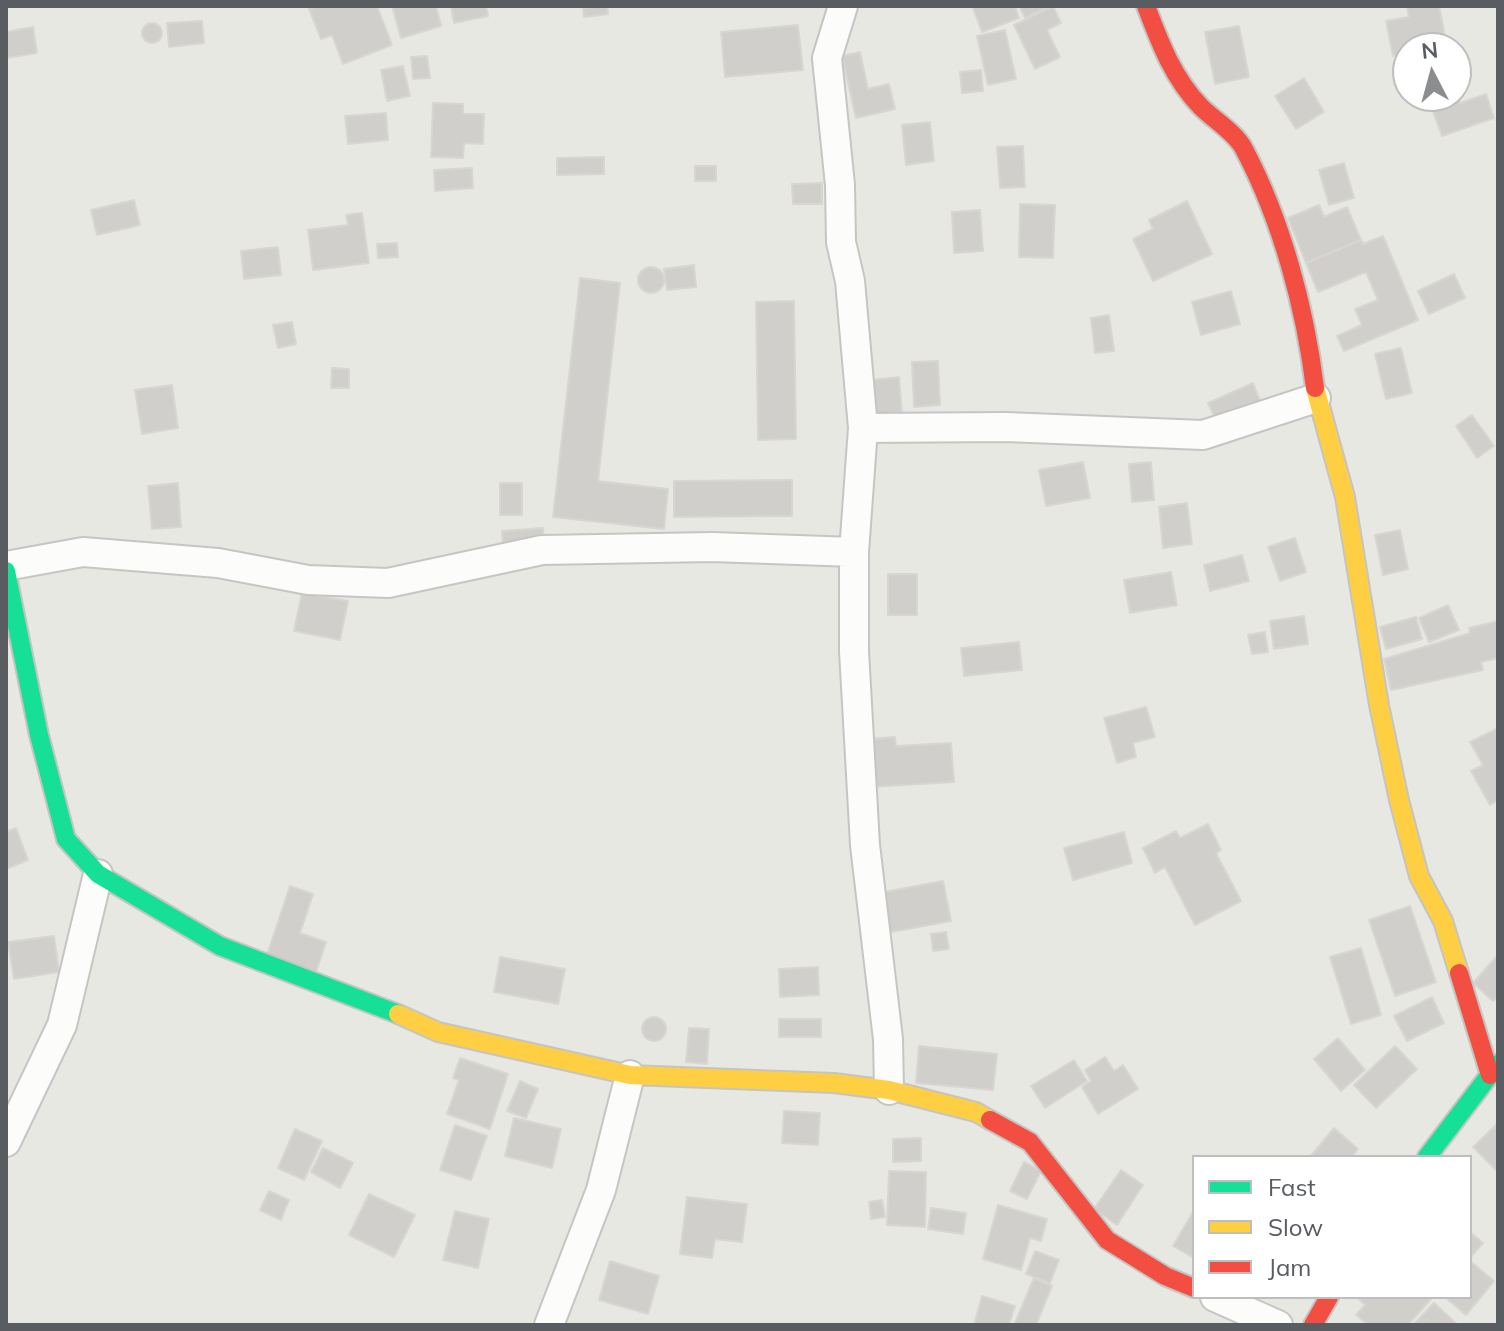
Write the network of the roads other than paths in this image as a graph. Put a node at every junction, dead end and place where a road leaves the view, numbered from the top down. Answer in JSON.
{"nodes":[{"id":1,"x":843,"y":6,"type":"edge"},
{"id":2,"x":1146,"y":6,"type":"edge"},
{"id":3,"x":1316,"y":398,"type":"junction"},
{"id":4,"x":863,"y":428,"type":"junction"},
{"id":5,"x":854,"y":552,"type":"junction"},
{"id":6,"x":6,"y":568,"type":"edge"},
{"id":7,"x":98,"y":874,"type":"junction"},
{"id":8,"x":1494,"y":1070,"type":"edge"},
{"id":9,"x":630,"y":1075,"type":"junction"},
{"id":10,"x":889,"y":1090,"type":"junction"},
{"id":11,"x":6,"y":1142,"type":"edge"},
{"id":12,"x":1429,"y":1155,"type":"edge"},
{"id":13,"x":1192,"y":1287,"type":"edge"},
{"id":14,"x":1220,"y":1299,"type":"edge"},
{"id":15,"x":1328,"y":1299,"type":"edge"},
{"id":16,"x":549,"y":1325,"type":"edge"},
{"id":17,"x":1278,"y":1325,"type":"edge"},
{"id":18,"x":1313,"y":1325,"type":"edge"}],
"edges":[{"from":1,"to":4,"type":"street"},
{"from":2,"to":3,"type":"street"},
{"from":3,"to":4,"type":"street"},
{"from":3,"to":8,"type":"street"},
{"from":4,"to":5,"type":"street"},
{"from":5,"to":6,"type":"street"},
{"from":5,"to":10,"type":"street"},
{"from":6,"to":7,"type":"street"},
{"from":7,"to":9,"type":"street"},
{"from":7,"to":11,"type":"street"},
{"from":8,"to":12,"type":"street"},
{"from":9,"to":10,"type":"street"},
{"from":9,"to":16,"type":"street"},
{"from":10,"to":13,"type":"street"},
{"from":14,"to":17,"type":"street"},
{"from":15,"to":18,"type":"street"}]}
